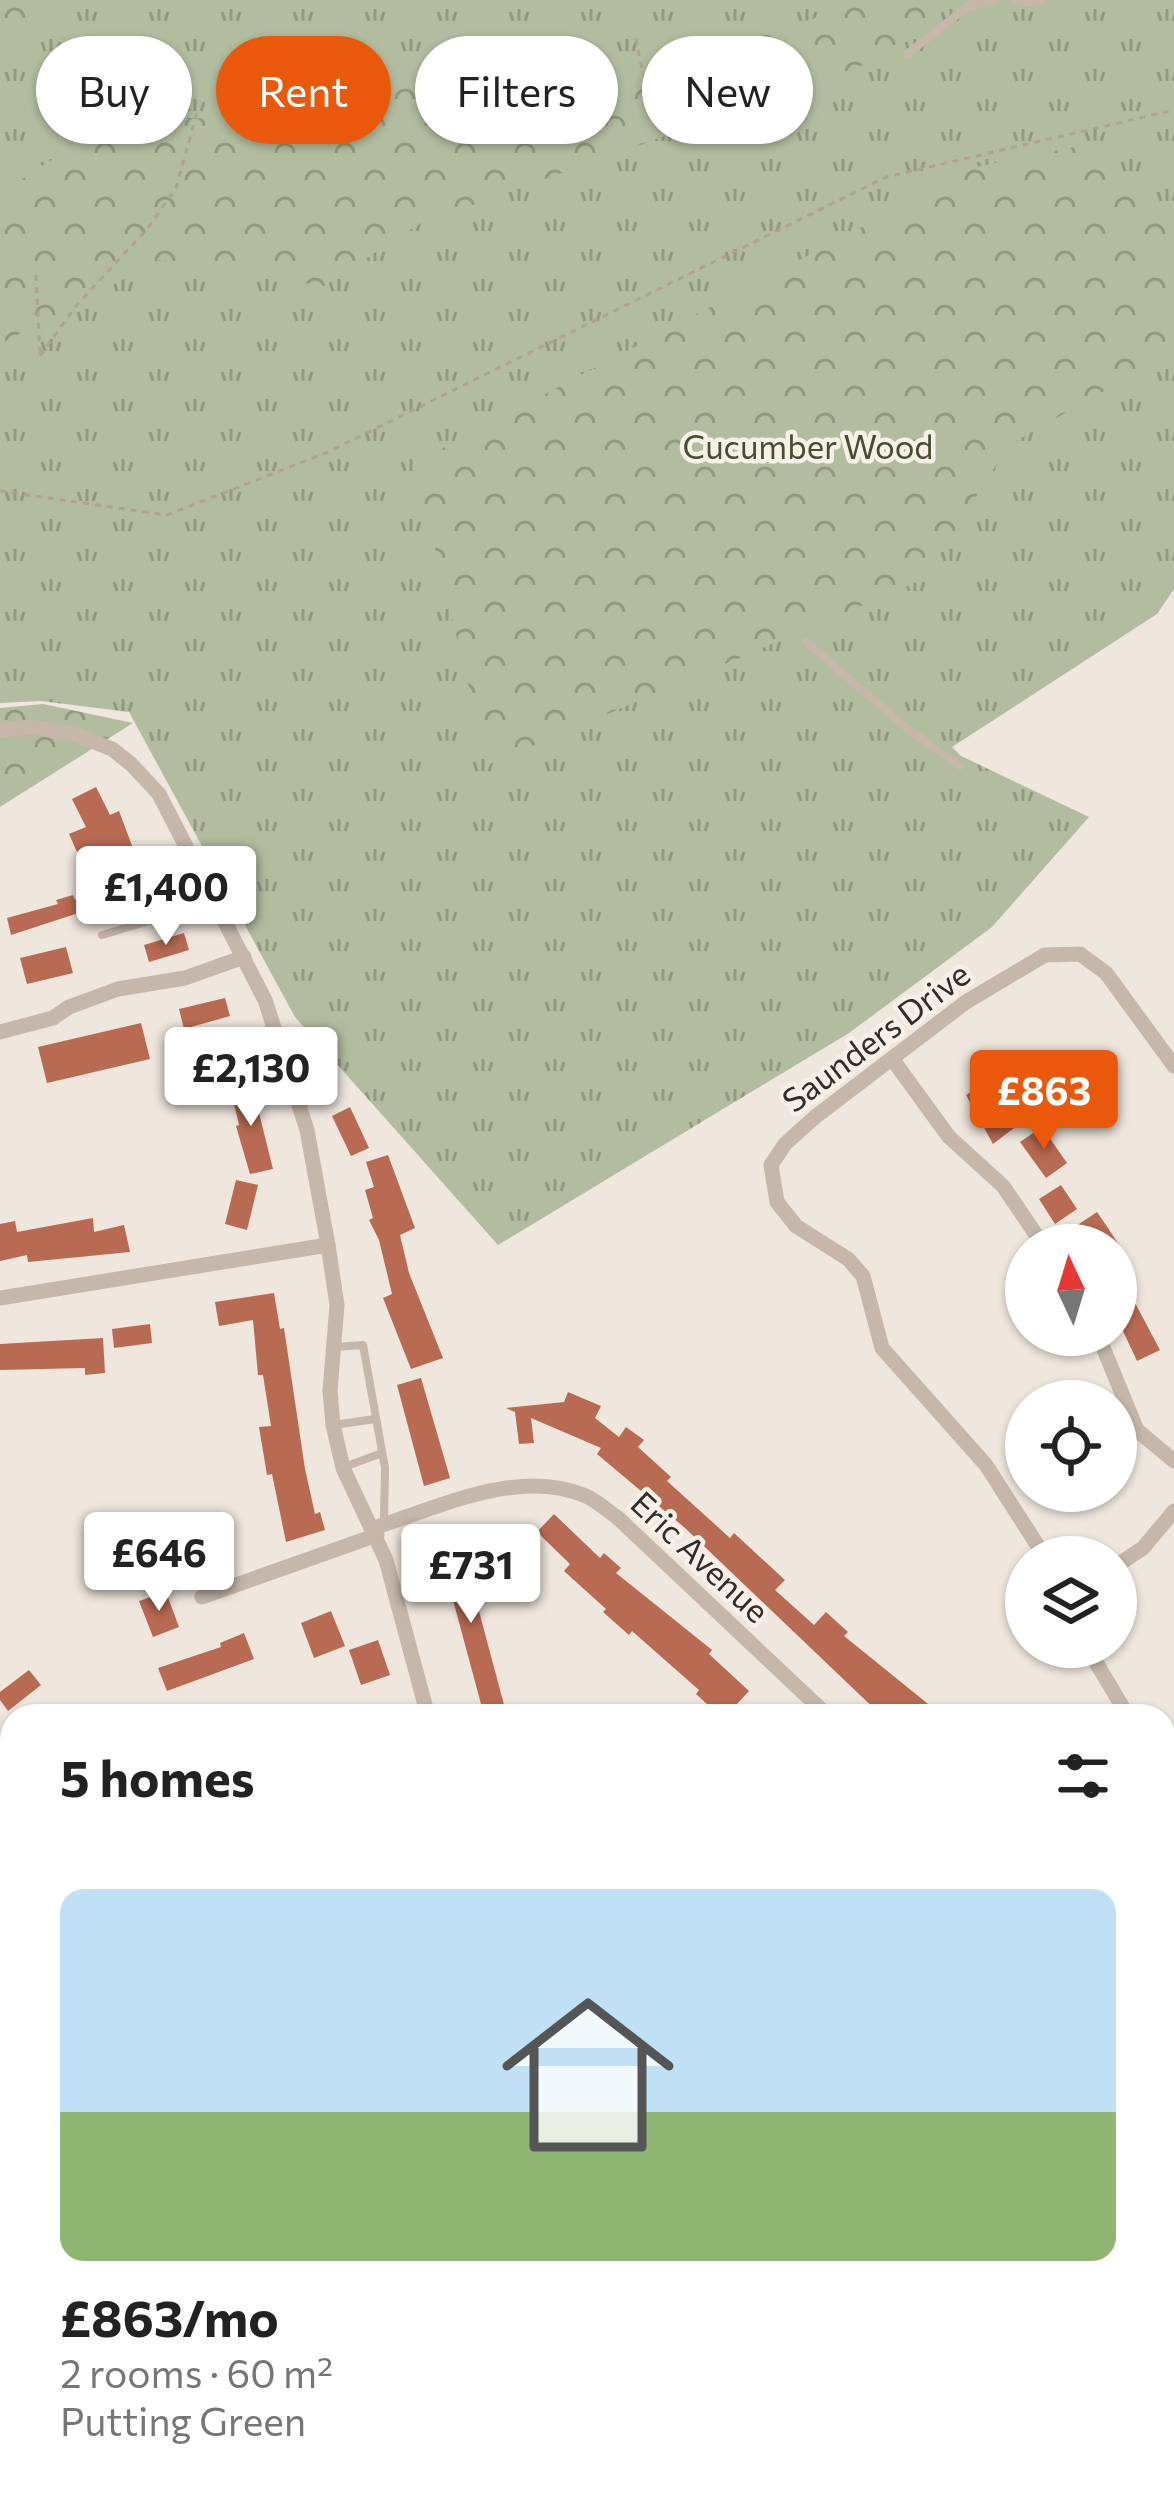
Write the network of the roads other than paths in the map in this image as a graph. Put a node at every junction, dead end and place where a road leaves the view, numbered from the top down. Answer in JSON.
{"nodes":[{"id":1,"x":995,"y":0,"type":"edge"},
{"id":2,"x":1014,"y":0,"type":"edge"},
{"id":3,"x":1042,"y":0,"type":"edge"},
{"id":4,"x":975,"y":2,"type":"edge"},
{"id":5,"x":907,"y":54,"type":"dead end"},
{"id":6,"x":806,"y":642,"type":"dead end"},
{"id":7,"x":0,"y":730,"type":"edge"},
{"id":8,"x":960,"y":766,"type":"dead end"},
{"id":9,"x":216,"y":908,"type":"junction"},
{"id":10,"x":102,"y":935,"type":"dead end"},
{"id":11,"x":244,"y":957,"type":"junction"},
{"id":12,"x":0,"y":1032,"type":"edge"},
{"id":13,"x":893,"y":1060,"type":"junction"},
{"id":14,"x":1174,"y":1066,"type":"edge"},
{"id":15,"x":1029,"y":1224,"type":"edge"},
{"id":16,"x":328,"y":1245,"type":"junction"},
{"id":17,"x":0,"y":1298,"type":"edge"},
{"id":18,"x":333,"y":1347,"type":"junction"},
{"id":19,"x":1107,"y":1356,"type":"edge"},
{"id":20,"x":375,"y":1419,"type":"junction"},
{"id":21,"x":333,"y":1425,"type":"junction"},
{"id":22,"x":382,"y":1453,"type":"junction"},
{"id":23,"x":1174,"y":1461,"type":"edge"},
{"id":24,"x":343,"y":1468,"type":"junction"},
{"id":25,"x":1174,"y":1511,"type":"edge"},
{"id":26,"x":378,"y":1529,"type":"junction"},
{"id":27,"x":1032,"y":1536,"type":"edge"},
{"id":28,"x":1137,"y":1552,"type":"edge"},
{"id":29,"x":202,"y":1597,"type":"dead end"},
{"id":30,"x":1099,"y":1668,"type":"edge"},
{"id":31,"x":425,"y":1704,"type":"edge"},
{"id":32,"x":815,"y":1704,"type":"edge"},
{"id":33,"x":1121,"y":1704,"type":"edge"}],
"edges":[{"from":1,"to":4,"type":"lane"},
{"from":2,"to":3,"type":"lane"},
{"from":4,"to":5,"type":"lane"},
{"from":6,"to":8,"type":"lane"},
{"from":7,"to":9,"type":"street"},
{"from":9,"to":10,"type":"lane"},
{"from":9,"to":11,"type":"street"},
{"from":11,"to":12,"type":"street"},
{"from":11,"to":16,"type":"street"},
{"from":13,"to":14,"type":"street","name":"Saunders Drive"},
{"from":13,"to":15,"type":"street"},
{"from":13,"to":27,"type":"street","name":"Saunders Drive"},
{"from":16,"to":17,"type":"street"},
{"from":16,"to":18,"type":"street"},
{"from":18,"to":20,"type":"lane"},
{"from":18,"to":21,"type":"street"},
{"from":19,"to":23,"type":"street"},
{"from":20,"to":21,"type":"lane"},
{"from":20,"to":22,"type":"lane"},
{"from":21,"to":24,"type":"street"},
{"from":22,"to":24,"type":"lane"},
{"from":22,"to":26,"type":"lane"},
{"from":24,"to":26,"type":"street"},
{"from":25,"to":28,"type":"street"},
{"from":26,"to":29,"type":"street","name":"Eric Avenue"},
{"from":26,"to":31,"type":"street"},
{"from":26,"to":32,"type":"street","name":"Eric Avenue"},
{"from":30,"to":33,"type":"street"}]}
